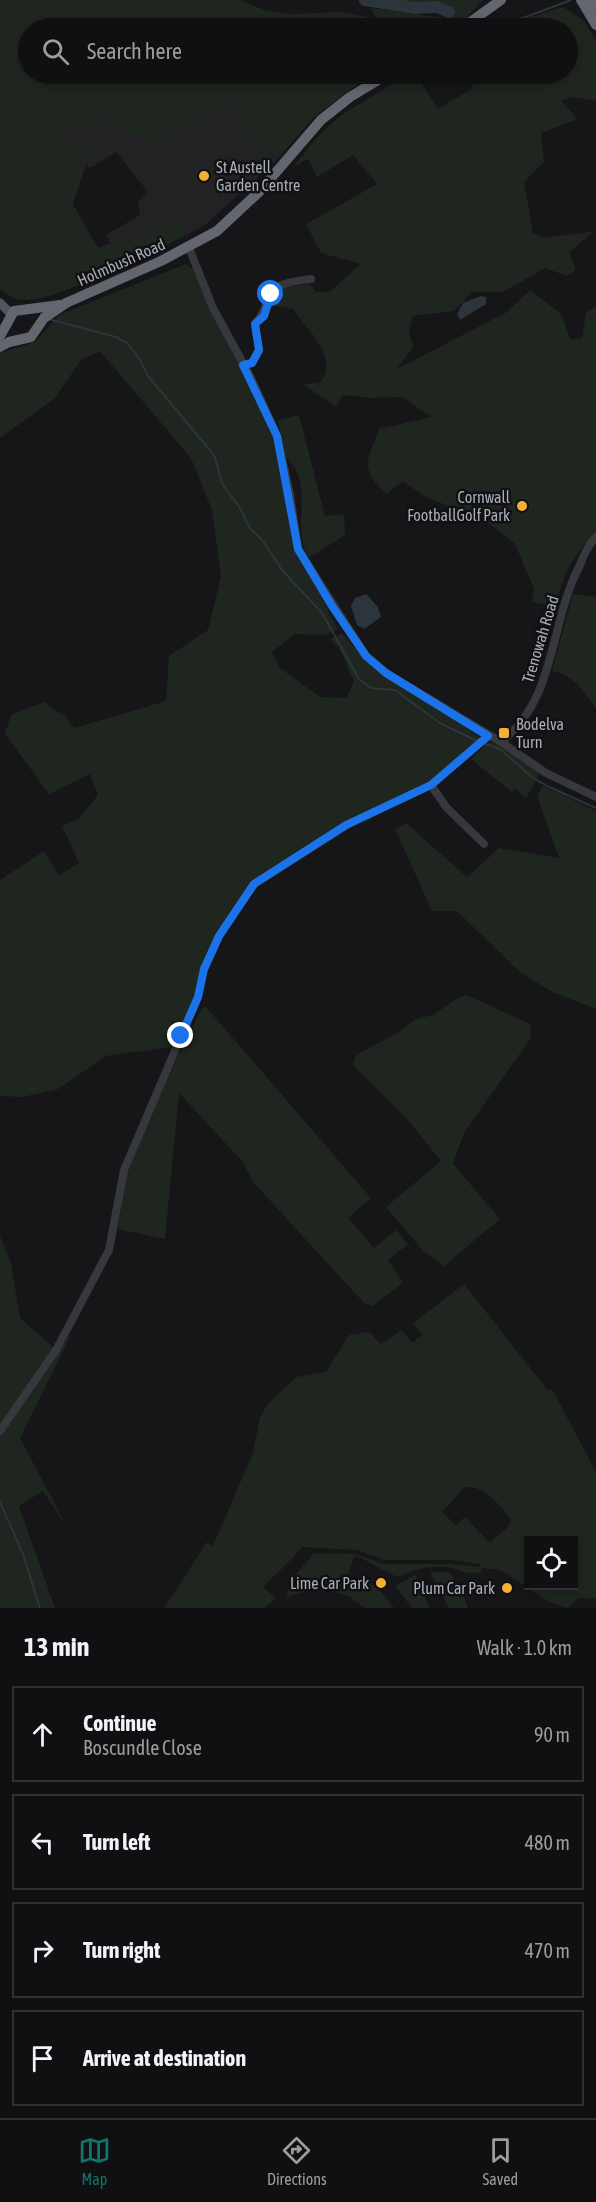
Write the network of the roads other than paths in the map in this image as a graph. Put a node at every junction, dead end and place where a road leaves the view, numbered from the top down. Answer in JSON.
{"nodes":[{"id":1,"x":494,"y":0,"type":"edge"},
{"id":2,"x":501,"y":0,"type":"edge"},
{"id":3,"x":581,"y":0,"type":"edge"},
{"id":4,"x":590,"y":0,"type":"edge"},
{"id":5,"x":596,"y":9,"type":"edge"},
{"id":6,"x":483,"y":14,"type":"junction"},
{"id":7,"x":477,"y":18,"type":"edge"},
{"id":8,"x":596,"y":25,"type":"edge"},
{"id":9,"x":373,"y":84,"type":"edge"},
{"id":10,"x":189,"y":248,"type":"junction"},
{"id":11,"x":311,"y":279,"type":"dead end"},
{"id":12,"x":0,"y":303,"type":"edge"},
{"id":13,"x":66,"y":303,"type":"junction"},
{"id":14,"x":28,"y":310,"type":"junction"},
{"id":15,"x":9,"y":318,"type":"junction"},
{"id":16,"x":37,"y":328,"type":"junction"},
{"id":17,"x":0,"y":336,"type":"edge"},
{"id":18,"x":21,"y":340,"type":"junction"},
{"id":19,"x":0,"y":348,"type":"edge"},
{"id":20,"x":243,"y":365,"type":"junction"},
{"id":21,"x":596,"y":537,"type":"edge"},
{"id":22,"x":484,"y":741,"type":"junction"},
{"id":23,"x":501,"y":742,"type":"junction"},
{"id":24,"x":431,"y":785,"type":"junction"},
{"id":25,"x":596,"y":796,"type":"edge"},
{"id":26,"x":484,"y":844,"type":"dead end"},
{"id":27,"x":0,"y":1431,"type":"edge"}],
"edges":[{"from":1,"to":6,"type":"highway"},
{"from":2,"to":6,"type":"highway"},
{"from":3,"to":8,"type":"highway"},
{"from":4,"to":5,"type":"highway"},
{"from":6,"to":7,"type":"highway"},
{"from":9,"to":10,"type":"highway","name":"Holmbush Road"},
{"from":10,"to":13,"type":"highway","name":"Holmbush Road"},
{"from":10,"to":20,"type":"street"},
{"from":11,"to":20,"type":"street"},
{"from":12,"to":15,"type":"main road"},
{"from":13,"to":14,"type":"highway"},
{"from":13,"to":16,"type":"highway"},
{"from":14,"to":15,"type":"highway"},
{"from":14,"to":16,"type":"highway"},
{"from":15,"to":17,"type":"highway"},
{"from":15,"to":18,"type":"highway"},
{"from":16,"to":18,"type":"highway"},
{"from":18,"to":19,"type":"highway"},
{"from":20,"to":22,"type":"street"},
{"from":21,"to":23,"type":"street","name":"Trenowah Road"},
{"from":22,"to":23,"type":"street"},
{"from":22,"to":24,"type":"street"},
{"from":23,"to":25,"type":"street"},
{"from":24,"to":26,"type":"street"},
{"from":24,"to":27,"type":"street"}]}
